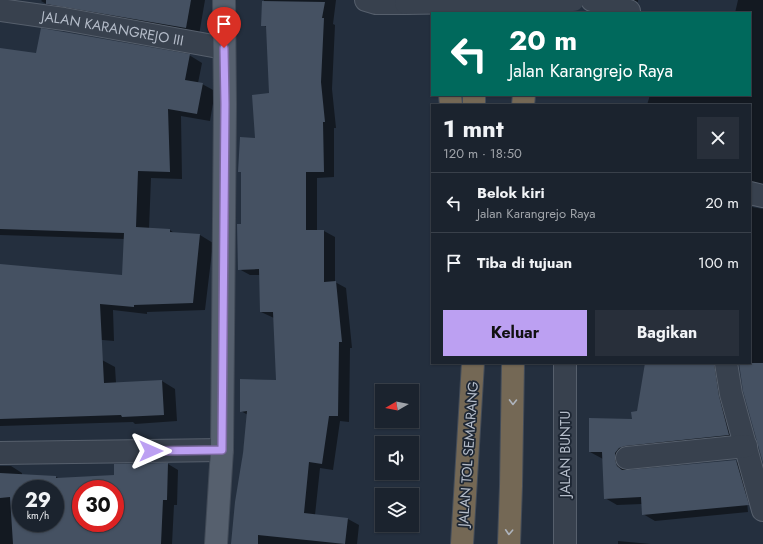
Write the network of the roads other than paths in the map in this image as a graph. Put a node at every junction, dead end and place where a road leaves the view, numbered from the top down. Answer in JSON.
{"nodes":[{"id":1,"x":224,"y":0,"type":"edge"},
{"id":2,"x":366,"y":0,"type":"edge"},
{"id":3,"x":437,"y":0,"type":"edge"},
{"id":4,"x":470,"y":0,"type":"edge"},
{"id":5,"x":504,"y":0,"type":"edge"},
{"id":6,"x":531,"y":0,"type":"edge"},
{"id":7,"x":573,"y":0,"type":"edge"},
{"id":8,"x":592,"y":0,"type":"edge"},
{"id":9,"x":632,"y":8,"type":"edge"},
{"id":10,"x":0,"y":10,"type":"edge"},
{"id":11,"x":439,"y":12,"type":"edge"},
{"id":12,"x":471,"y":12,"type":"edge"},
{"id":13,"x":505,"y":12,"type":"edge"},
{"id":14,"x":530,"y":12,"type":"edge"},
{"id":15,"x":224,"y":48,"type":"junction"},
{"id":16,"x":751,"y":193,"type":"edge"},
{"id":17,"x":763,"y":196,"type":"edge"},
{"id":18,"x":474,"y":364,"type":"edge"},
{"id":19,"x":513,"y":364,"type":"edge"},
{"id":20,"x":565,"y":364,"type":"edge"},
{"id":21,"x":726,"y":364,"type":"edge"},
{"id":22,"x":746,"y":446,"type":"junction"},
{"id":23,"x":222,"y":450,"type":"junction"},
{"id":24,"x":0,"y":453,"type":"edge"},
{"id":25,"x":627,"y":458,"type":"dead end"},
{"id":26,"x":762,"y":503,"type":"edge"},
{"id":27,"x":216,"y":544,"type":"edge"},
{"id":28,"x":462,"y":544,"type":"edge"},
{"id":29,"x":509,"y":544,"type":"edge"},
{"id":30,"x":565,"y":544,"type":"edge"}],
"edges":[{"from":1,"to":15,"type":"main road"},
{"from":2,"to":7,"type":"street","bridge":true},
{"from":3,"to":11,"type":"highway"},
{"from":4,"to":12,"type":"highway"},
{"from":5,"to":13,"type":"highway"},
{"from":6,"to":14,"type":"highway"},
{"from":8,"to":9,"type":"street"},
{"from":10,"to":15,"type":"street","name":"JALAN KARANGREJO III"},
{"from":15,"to":23,"type":"main road"},
{"from":16,"to":17,"type":"street"},
{"from":18,"to":28,"type":"highway","name":"JALAN TOL SEMARANG"},
{"from":19,"to":29,"type":"highway","one_way":true},
{"from":20,"to":30,"type":"street","name":"JALAN BUNTU"},
{"from":21,"to":22,"type":"street"},
{"from":22,"to":25,"type":"street"},
{"from":22,"to":26,"type":"street"},
{"from":23,"to":24,"type":"street"},
{"from":23,"to":27,"type":"main road"}]}
